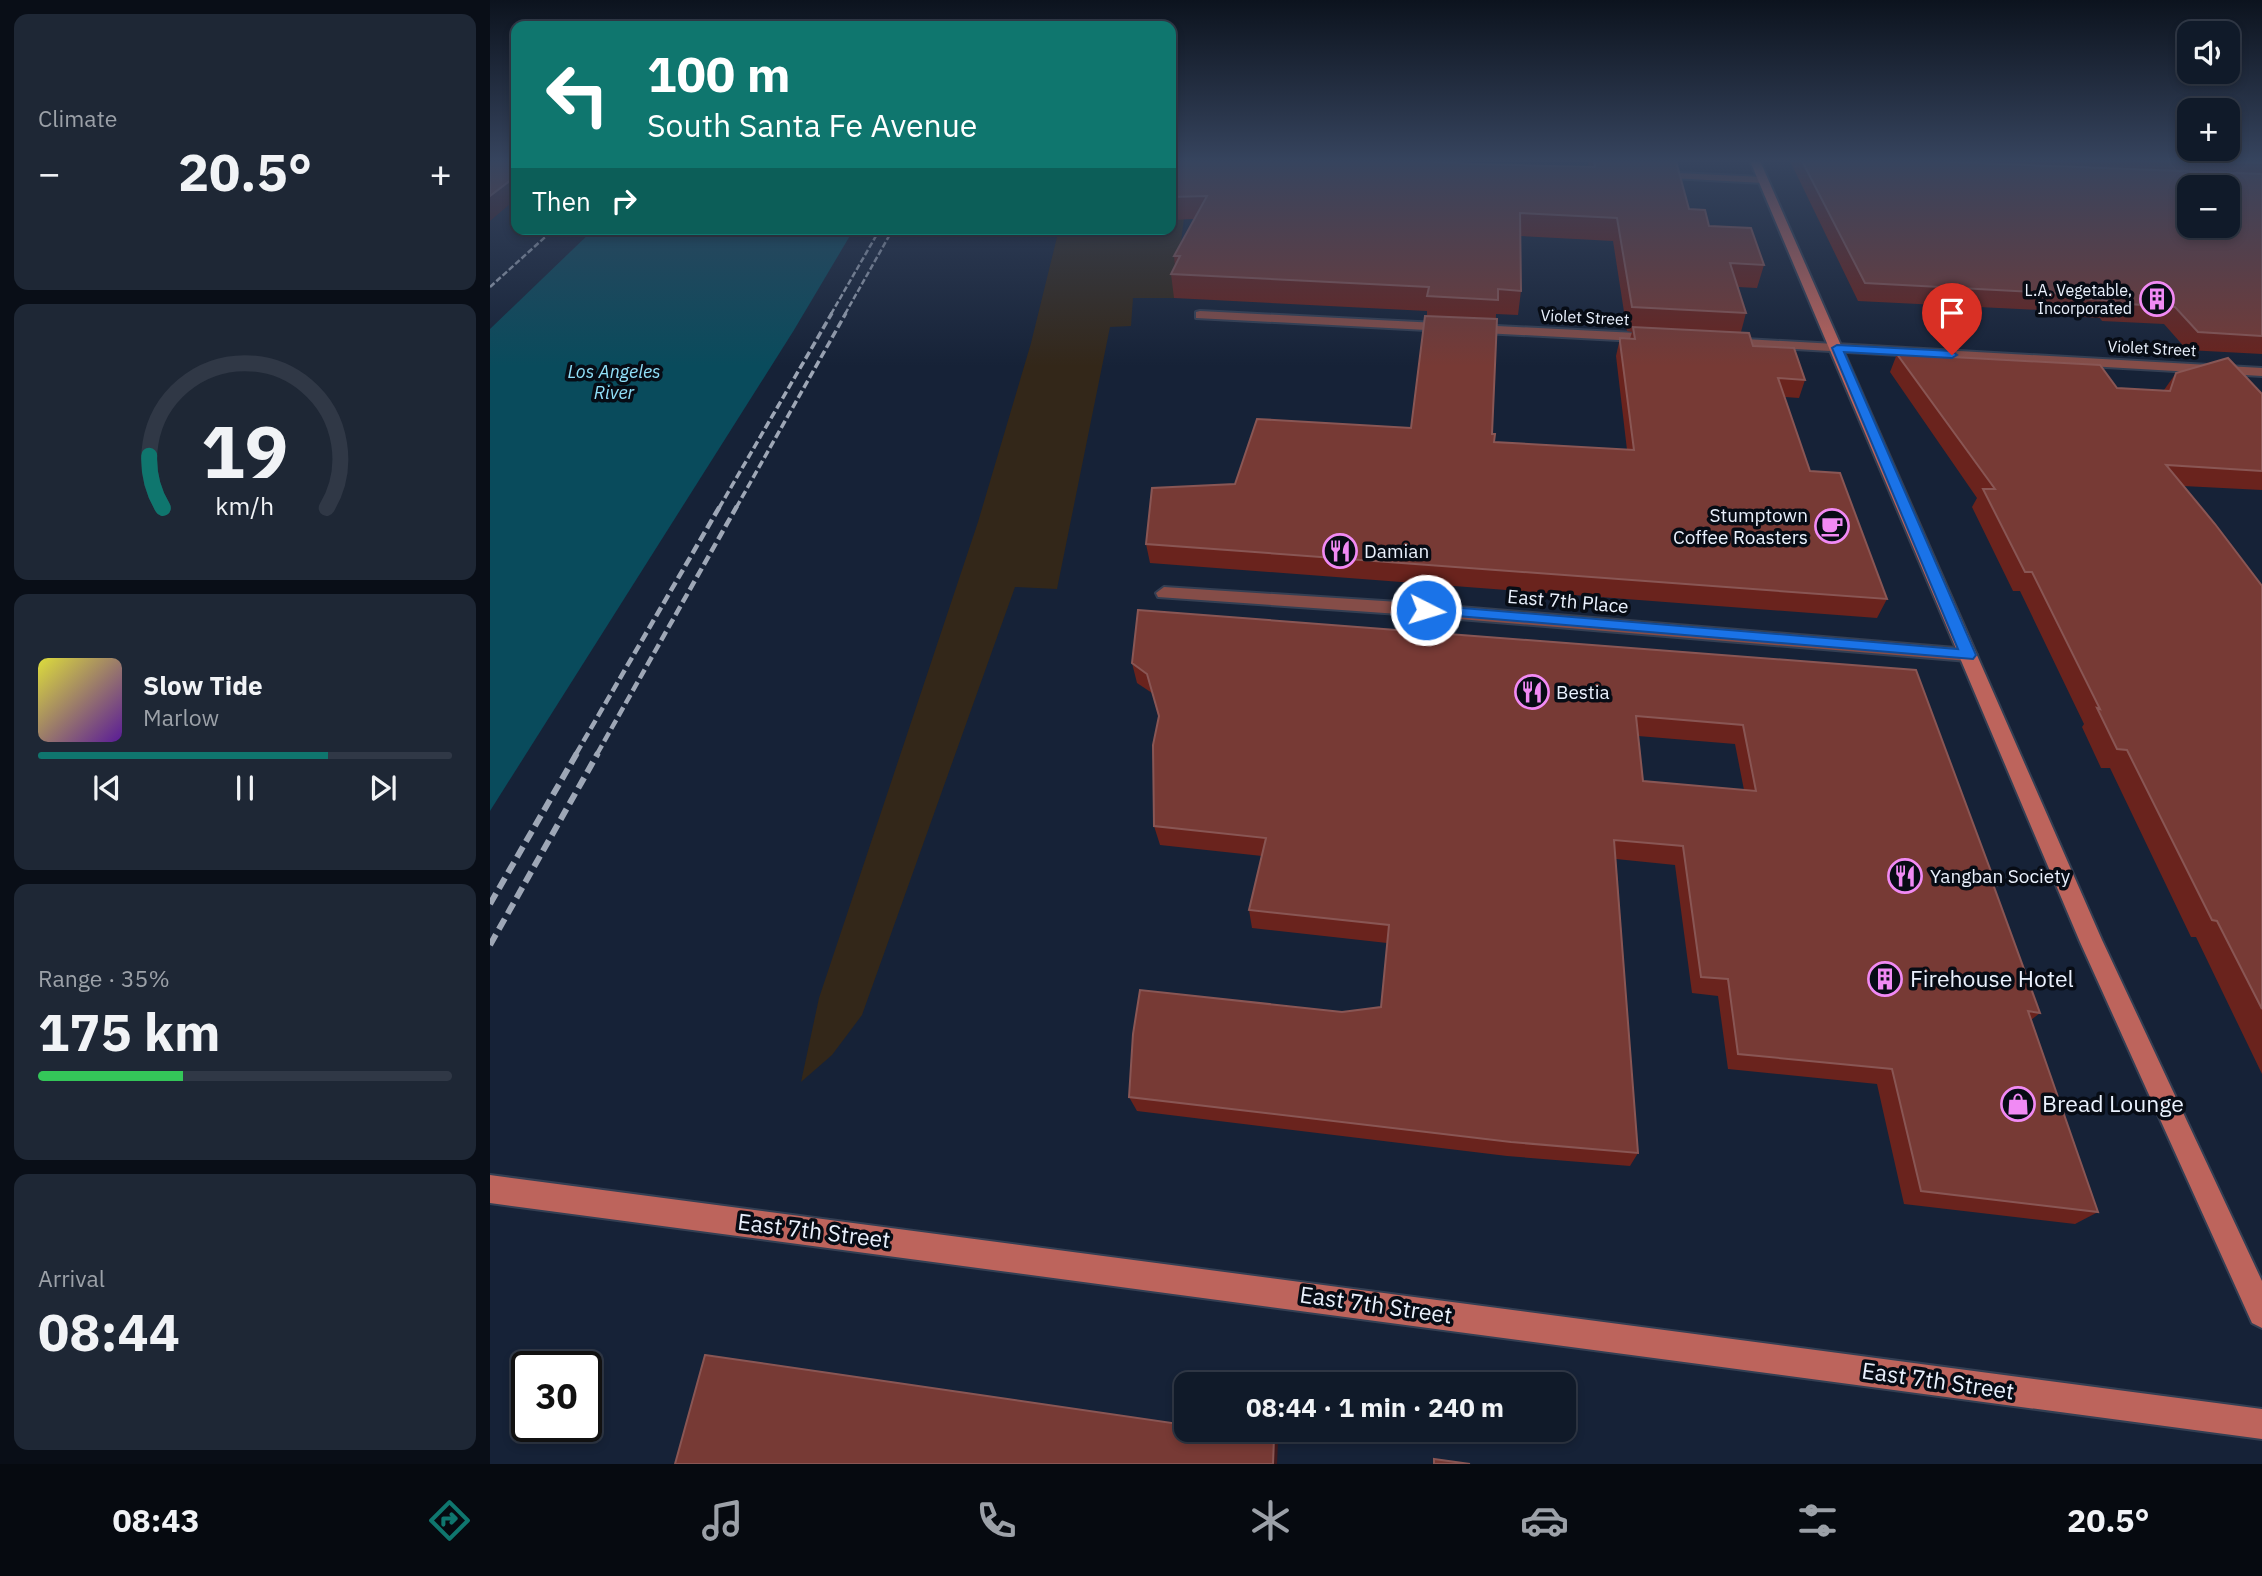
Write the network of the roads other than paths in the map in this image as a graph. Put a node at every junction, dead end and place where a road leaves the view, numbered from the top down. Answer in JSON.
{"nodes":[{"id":1,"x":1785,"y":229,"type":"edge"},
{"id":2,"x":1200,"y":315,"type":"edge"},
{"id":3,"x":1670,"y":339,"type":"edge"},
{"id":4,"x":1710,"y":341,"type":"edge"},
{"id":5,"x":1837,"y":348,"type":"junction"},
{"id":6,"x":2262,"y":372,"type":"edge"},
{"id":7,"x":1164,"y":593,"type":"dead end"},
{"id":8,"x":1968,"y":655,"type":"junction"},
{"id":9,"x":490,"y":1189,"type":"edge"},
{"id":10,"x":2262,"y":1313,"type":"edge"},
{"id":11,"x":2262,"y":1424,"type":"edge"}],
"edges":[{"from":1,"to":5,"type":"main road"},
{"from":2,"to":3,"type":"street","name":"Violet Street"},
{"from":4,"to":5,"type":"street","name":"Violet Street"},
{"from":5,"to":6,"type":"street","name":"Violet Street"},
{"from":5,"to":8,"type":"main road"},
{"from":7,"to":8,"type":"street","name":"East 7th Place"},
{"from":8,"to":10,"type":"main road"},
{"from":9,"to":11,"type":"main road","name":"East 7th Street"}]}
